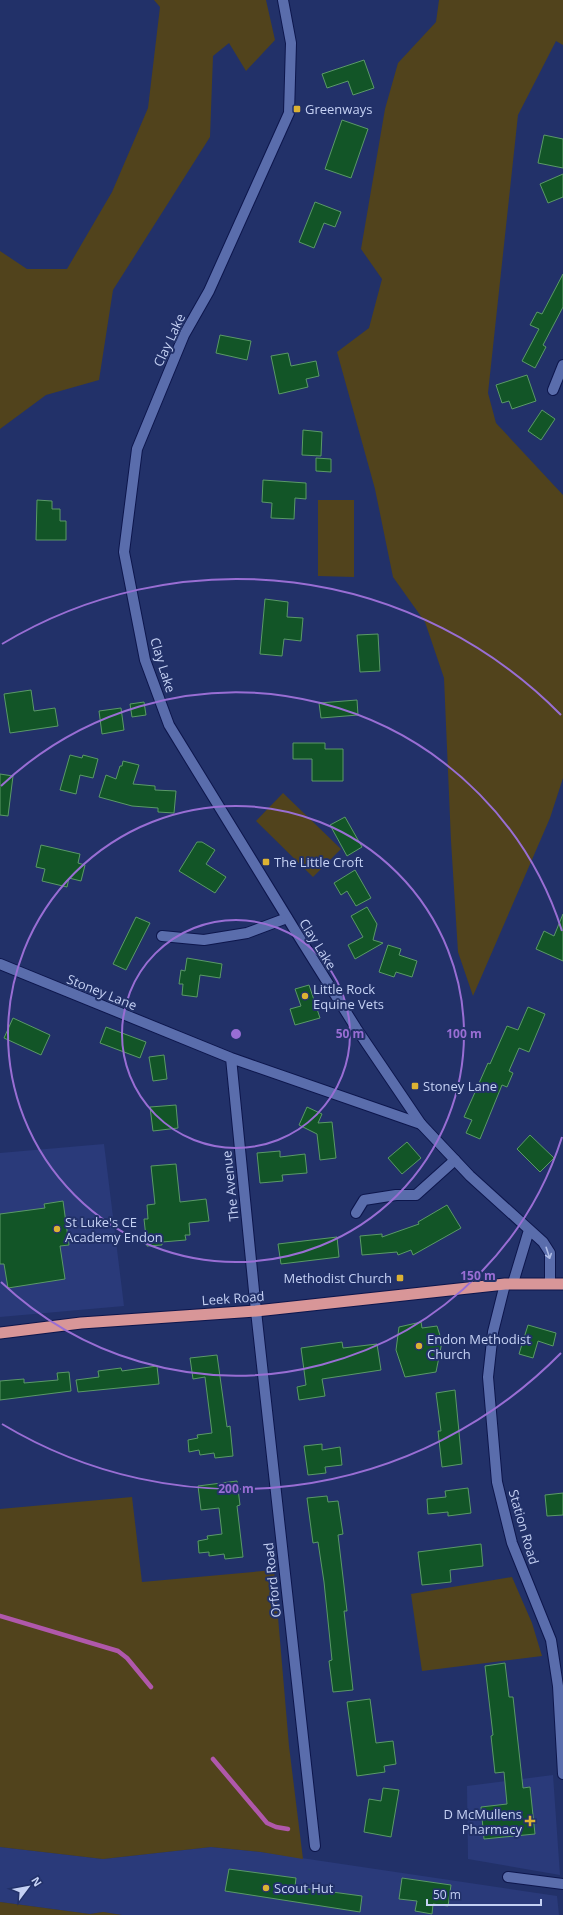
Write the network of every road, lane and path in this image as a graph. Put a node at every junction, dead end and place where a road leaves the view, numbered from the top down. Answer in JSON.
{"nodes":[{"id":1,"x":283,"y":0,"type":"edge"},
{"id":2,"x":563,"y":365,"type":"edge"},
{"id":3,"x":553,"y":390,"type":"dead end"},
{"id":4,"x":287,"y":918,"type":"junction"},
{"id":5,"x":162,"y":936,"type":"dead end"},
{"id":6,"x":0,"y":964,"type":"edge"},
{"id":7,"x":231,"y":1058,"type":"junction"},
{"id":8,"x":421,"y":1124,"type":"junction"},
{"id":9,"x":455,"y":1160,"type":"junction"},
{"id":10,"x":356,"y":1213,"type":"dead end"},
{"id":11,"x":529,"y":1230,"type":"junction"},
{"id":12,"x":550,"y":1283,"type":"junction"},
{"id":13,"x":509,"y":1284,"type":"junction"},
{"id":14,"x":563,"y":1284,"type":"edge"},
{"id":15,"x":256,"y":1311,"type":"junction"},
{"id":16,"x":0,"y":1334,"type":"edge"},
{"id":17,"x":561,"y":1685,"type":"edge"},
{"id":18,"x":563,"y":1774,"type":"edge"},
{"id":19,"x":315,"y":1846,"type":"dead end"},
{"id":20,"x":508,"y":1877,"type":"dead end"},
{"id":21,"x":563,"y":1884,"type":"edge"}],
"edges":[{"from":1,"to":4,"type":"street","name":"Clay Lake"},
{"from":2,"to":3,"type":"street"},
{"from":4,"to":5,"type":"street"},
{"from":4,"to":8,"type":"street","name":"Clay Lake"},
{"from":6,"to":7,"type":"street","name":"Stoney Lane"},
{"from":7,"to":8,"type":"street","name":"Stoney Lane"},
{"from":7,"to":15,"type":"street","name":"The Avenue"},
{"from":8,"to":9,"type":"street","name":"Clay Lake"},
{"from":9,"to":10,"type":"street"},
{"from":9,"to":11,"type":"street","name":"Clay Lake"},
{"from":11,"to":12,"type":"street","name":"Clay Lake","one_way":true},
{"from":11,"to":13,"type":"street"},
{"from":12,"to":13,"type":"highway","name":"Leek Road"},
{"from":12,"to":14,"type":"highway","name":"Leek Road"},
{"from":13,"to":15,"type":"highway","name":"Leek Road"},
{"from":13,"to":17,"type":"street","name":"Station Road"},
{"from":15,"to":16,"type":"highway","name":"Leek Road"},
{"from":15,"to":19,"type":"street","name":"Orford Road"},
{"from":17,"to":18,"type":"street","name":"Station Road"},
{"from":20,"to":21,"type":"street"}]}
